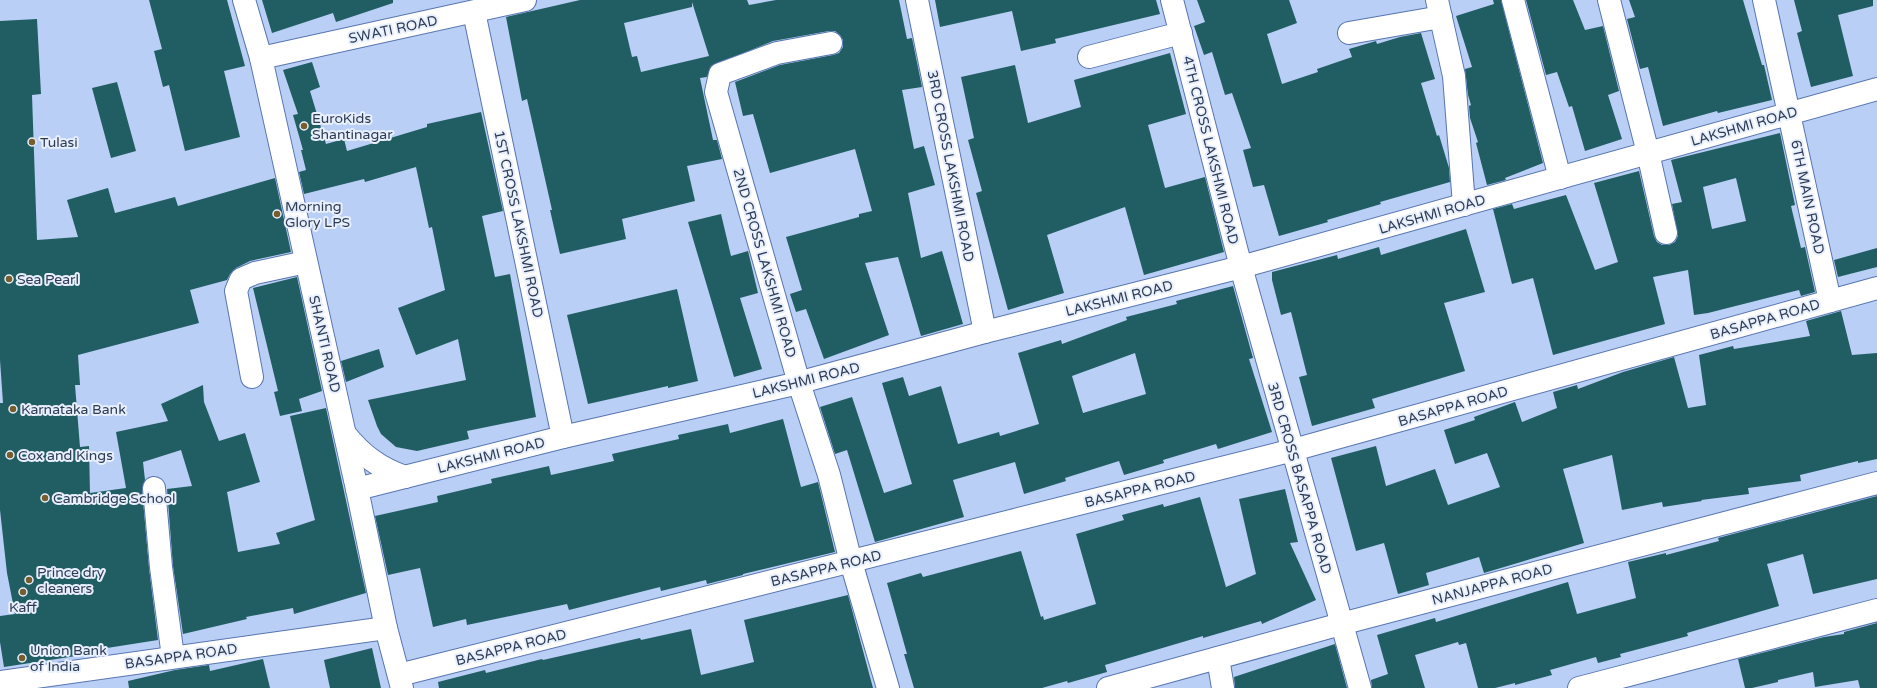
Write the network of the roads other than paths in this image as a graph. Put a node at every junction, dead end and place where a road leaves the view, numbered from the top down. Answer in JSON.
{"nodes":[{"id":1,"x":244,"y":0,"type":"edge"},
{"id":2,"x":525,"y":0,"type":"edge"},
{"id":3,"x":917,"y":0,"type":"edge"},
{"id":4,"x":1172,"y":0,"type":"edge"},
{"id":5,"x":1513,"y":0,"type":"edge"},
{"id":6,"x":1609,"y":0,"type":"edge"},
{"id":7,"x":1764,"y":0,"type":"edge"},
{"id":8,"x":485,"y":6,"type":"edge"},
{"id":9,"x":1439,"y":9,"type":"edge"},
{"id":10,"x":1181,"y":33,"type":"junction"},
{"id":11,"x":1349,"y":33,"type":"dead end"},
{"id":12,"x":831,"y":43,"type":"dead end"},
{"id":13,"x":1089,"y":57,"type":"dead end"},
{"id":14,"x":261,"y":58,"type":"junction"},
{"id":15,"x":1877,"y":89,"type":"edge"},
{"id":16,"x":1790,"y":113,"type":"junction"},
{"id":17,"x":1648,"y":153,"type":"junction"},
{"id":18,"x":1560,"y":178,"type":"junction"},
{"id":19,"x":1464,"y":205,"type":"junction"},
{"id":20,"x":1666,"y":233,"type":"dead end"},
{"id":21,"x":306,"y":262,"type":"junction"},
{"id":22,"x":1241,"y":268,"type":"junction"},
{"id":23,"x":1877,"y":288,"type":"edge"},
{"id":24,"x":1830,"y":301,"type":"junction"},
{"id":25,"x":984,"y":332,"type":"junction"},
{"id":26,"x":252,"y":377,"type":"dead end"},
{"id":27,"x":799,"y":382,"type":"junction"},
{"id":28,"x":344,"y":433,"type":"junction"},
{"id":29,"x":563,"y":437,"type":"junction"},
{"id":30,"x":1292,"y":450,"type":"junction"},
{"id":31,"x":405,"y":477,"type":"junction"},
{"id":32,"x":1877,"y":483,"type":"edge"},
{"id":33,"x":154,"y":488,"type":"dead end"},
{"id":34,"x":357,"y":489,"type":"junction"},
{"id":35,"x":851,"y":562,"type":"junction"},
{"id":36,"x":1877,"y":610,"type":"edge"},
{"id":37,"x":1341,"y":624,"type":"junction"},
{"id":38,"x":386,"y":628,"type":"junction"},
{"id":39,"x":173,"y":657,"type":"junction"},
{"id":40,"x":1218,"y":658,"type":"junction"},
{"id":41,"x":0,"y":682,"type":"edge"},
{"id":42,"x":400,"y":682,"type":"edge"},
{"id":43,"x":888,"y":688,"type":"edge"},
{"id":44,"x":1108,"y":688,"type":"edge"},
{"id":45,"x":1223,"y":688,"type":"edge"},
{"id":46,"x":1360,"y":688,"type":"edge"},
{"id":47,"x":1579,"y":688,"type":"edge"}],
"edges":[{"from":1,"to":14,"type":"street","name":"SHANTI ROAD"},
{"from":2,"to":8,"type":"street","name":"SWATI ROAD"},
{"from":3,"to":25,"type":"street","name":"3RD CROSS LAKSHMI ROAD"},
{"from":4,"to":10,"type":"street","name":"4TH CROSS LAKSHMI ROAD"},
{"from":5,"to":18,"type":"street"},
{"from":6,"to":17,"type":"street"},
{"from":7,"to":16,"type":"street","name":"6TH MAIN ROAD"},
{"from":8,"to":14,"type":"street","name":"SWATI ROAD"},
{"from":8,"to":29,"type":"street","name":"1ST CROSS LAKSHMI ROAD"},
{"from":9,"to":11,"type":"street"},
{"from":9,"to":19,"type":"street"},
{"from":10,"to":13,"type":"street"},
{"from":10,"to":22,"type":"street","name":"4TH CROSS LAKSHMI ROAD"},
{"from":12,"to":27,"type":"street","name":"2ND CROSS LAKSHMI ROAD"},
{"from":14,"to":21,"type":"street","name":"SHANTI ROAD"},
{"from":15,"to":16,"type":"street","name":"LAKSHMI ROAD"},
{"from":16,"to":17,"type":"street","name":"LAKSHMI ROAD"},
{"from":16,"to":24,"type":"street","name":"6TH MAIN ROAD"},
{"from":17,"to":18,"type":"street","name":"LAKSHMI ROAD"},
{"from":17,"to":20,"type":"street"},
{"from":18,"to":19,"type":"street","name":"LAKSHMI ROAD"},
{"from":19,"to":22,"type":"street","name":"LAKSHMI ROAD"},
{"from":21,"to":26,"type":"street"},
{"from":21,"to":28,"type":"street","name":"SHANTI ROAD"},
{"from":22,"to":25,"type":"street","name":"LAKSHMI ROAD"},
{"from":22,"to":30,"type":"street","name":"3RD CROSS BASAPPA ROAD"},
{"from":23,"to":24,"type":"street","name":"BASAPPA ROAD"},
{"from":24,"to":30,"type":"street","name":"BASAPPA ROAD"},
{"from":25,"to":27,"type":"street","name":"LAKSHMI ROAD"},
{"from":27,"to":29,"type":"street","name":"LAKSHMI ROAD"},
{"from":27,"to":35,"type":"street","name":"2ND CROSS LAKSHMI ROAD"},
{"from":28,"to":31,"type":"street"},
{"from":28,"to":34,"type":"street","name":"SHANTI ROAD"},
{"from":29,"to":31,"type":"street","name":"LAKSHMI ROAD"},
{"from":30,"to":35,"type":"street","name":"BASAPPA ROAD"},
{"from":30,"to":37,"type":"street","name":"3RD CROSS BASAPPA ROAD"},
{"from":31,"to":34,"type":"street","name":"LAKSHMI ROAD"},
{"from":32,"to":37,"type":"street","name":"NANJAPPA ROAD"},
{"from":33,"to":39,"type":"street"},
{"from":34,"to":38,"type":"street","name":"SHANTI ROAD"},
{"from":35,"to":42,"type":"street","name":"BASAPPA ROAD"},
{"from":35,"to":43,"type":"street","name":"2ND CROSS LAKSHMI ROAD"},
{"from":36,"to":47,"type":"street"},
{"from":37,"to":40,"type":"street","name":"NANJAPPA ROAD"},
{"from":37,"to":46,"type":"street","name":"3RD CROSS BASAPPA ROAD"},
{"from":38,"to":39,"type":"street","name":"BASAPPA ROAD"},
{"from":38,"to":42,"type":"street","name":"SHANTI ROAD"},
{"from":39,"to":41,"type":"street","name":"BASAPPA ROAD"},
{"from":40,"to":44,"type":"street","name":"NANJAPPA ROAD"},
{"from":40,"to":45,"type":"street"}]}
